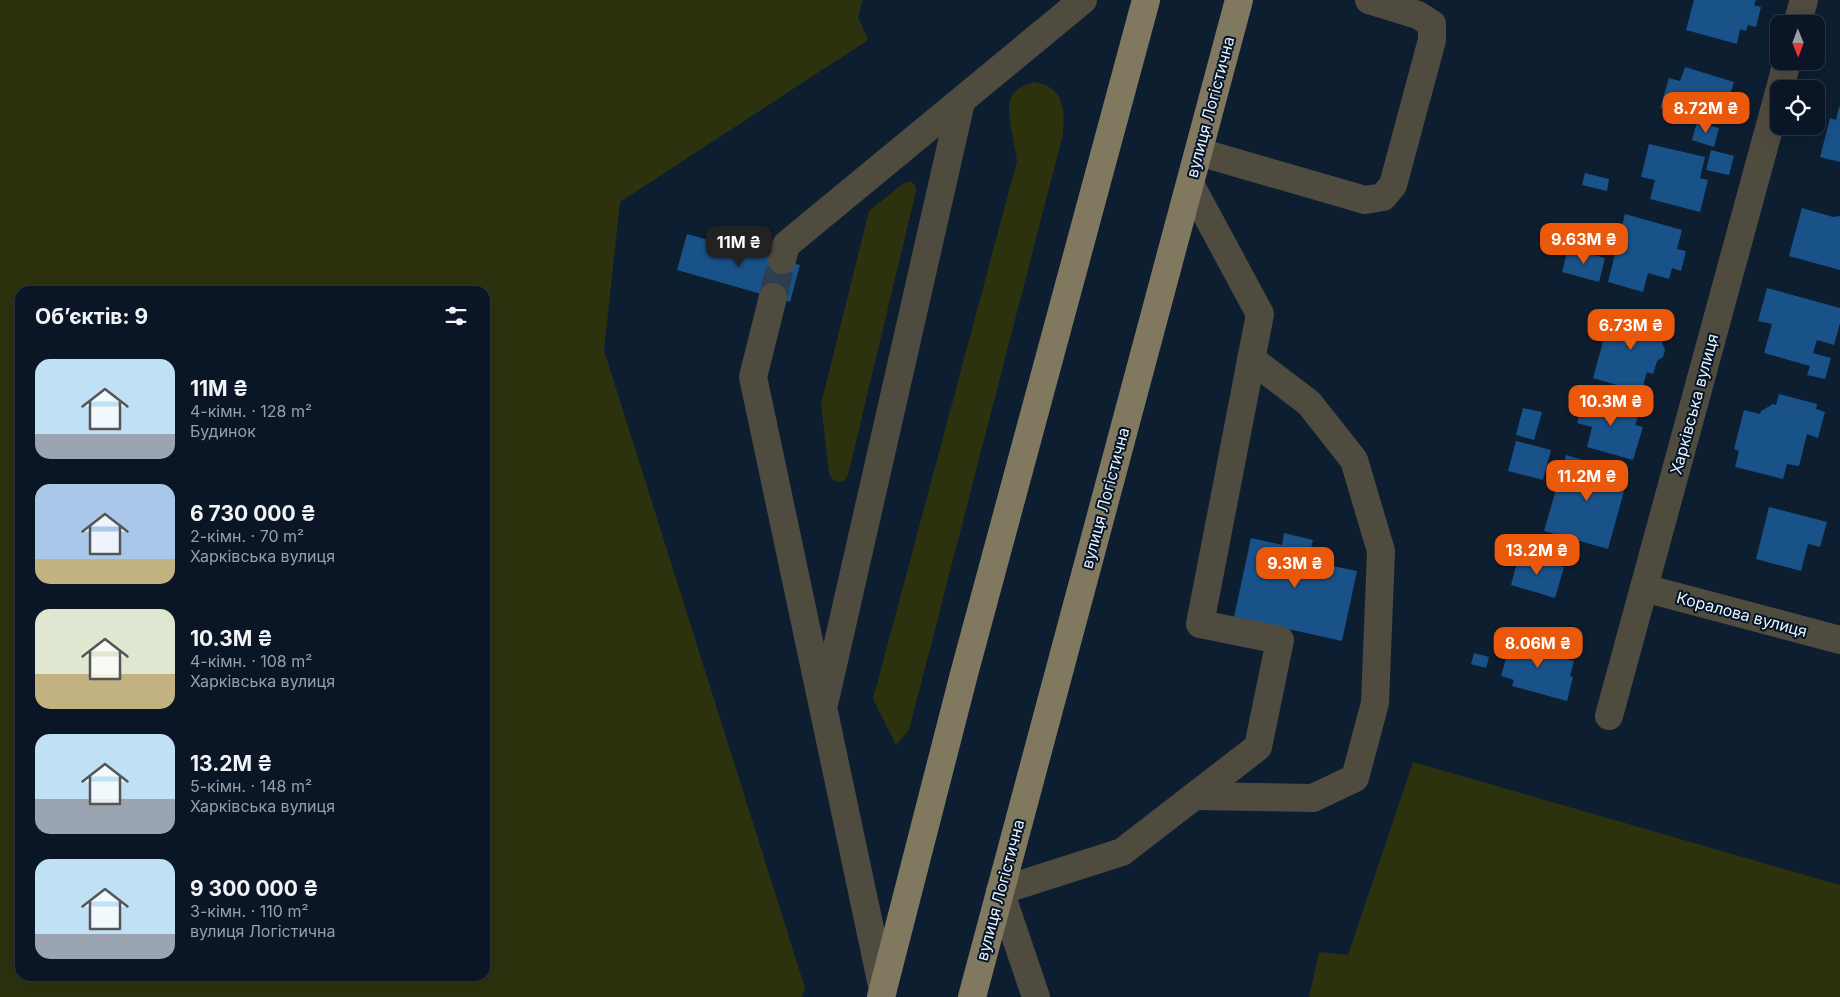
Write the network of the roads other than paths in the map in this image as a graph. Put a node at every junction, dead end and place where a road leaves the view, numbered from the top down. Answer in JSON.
{"nodes":[{"id":1,"x":1083,"y":0,"type":"edge"},
{"id":2,"x":1146,"y":0,"type":"edge"},
{"id":3,"x":1239,"y":0,"type":"edge"},
{"id":4,"x":1369,"y":0,"type":"edge"},
{"id":5,"x":1804,"y":0,"type":"edge"},
{"id":6,"x":1800,"y":15,"type":"edge"},
{"id":7,"x":961,"y":102,"type":"junction"},
{"id":8,"x":1770,"y":123,"type":"edge"},
{"id":9,"x":1198,"y":152,"type":"junction"},
{"id":10,"x":1190,"y":184,"type":"junction"},
{"id":11,"x":782,"y":260,"type":"tunnel mouth"},
{"id":12,"x":773,"y":297,"type":"tunnel mouth"},
{"id":13,"x":1251,"y":359,"type":"junction"},
{"id":14,"x":1644,"y":588,"type":"junction"},
{"id":15,"x":1840,"y":640,"type":"edge"},
{"id":16,"x":823,"y":708,"type":"junction"},
{"id":17,"x":1608,"y":716,"type":"dead end"},
{"id":18,"x":1195,"y":796,"type":"junction"},
{"id":19,"x":1000,"y":891,"type":"junction"},
{"id":20,"x":882,"y":994,"type":"edge"},
{"id":21,"x":972,"y":997,"type":"edge"},
{"id":22,"x":1036,"y":997,"type":"edge"}],
"edges":[{"from":1,"to":7,"type":"street"},
{"from":2,"to":20,"type":"main road"},
{"from":3,"to":9,"type":"main road","name":"вулиця Логістична"},
{"from":4,"to":9,"type":"street"},
{"from":5,"to":6,"type":"street"},
{"from":7,"to":11,"type":"street"},
{"from":7,"to":16,"type":"street"},
{"from":8,"to":14,"type":"street","name":"Харківська вулиця"},
{"from":9,"to":10,"type":"main road","name":"вулиця Логістична"},
{"from":10,"to":13,"type":"street"},
{"from":10,"to":19,"type":"main road","name":"вулиця Логістична"},
{"from":12,"to":16,"type":"street"},
{"from":13,"to":18,"type":"street"},
{"from":13,"to":18,"type":"street"},
{"from":14,"to":15,"type":"street","name":"Коралова вулиця"},
{"from":14,"to":17,"type":"street","name":"Харківська вулиця"},
{"from":16,"to":20,"type":"street"},
{"from":18,"to":19,"type":"street"},
{"from":19,"to":21,"type":"main road","name":"вулиця Логістична"},
{"from":19,"to":22,"type":"street"}]}
